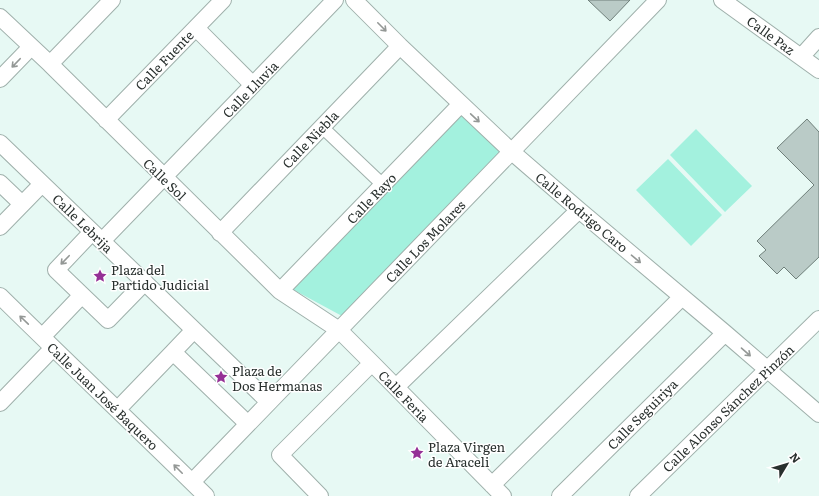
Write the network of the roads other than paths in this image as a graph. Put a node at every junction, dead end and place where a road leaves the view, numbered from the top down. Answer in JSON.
{"nodes":[{"id":1,"x":112,"y":0,"type":"edge"},
{"id":2,"x":223,"y":0,"type":"edge"},
{"id":3,"x":335,"y":0,"type":"edge"},
{"id":4,"x":354,"y":0,"type":"edge"},
{"id":5,"x":658,"y":0,"type":"edge"},
{"id":6,"x":722,"y":0,"type":"edge"},
{"id":7,"x":0,"y":17,"type":"edge"},
{"id":8,"x":196,"y":28,"type":"junction"},
{"id":9,"x":819,"y":37,"type":"edge"},
{"id":10,"x":400,"y":46,"type":"junction"},
{"id":11,"x":31,"y":47,"type":"junction"},
{"id":12,"x":802,"y":58,"type":"junction"},
{"id":13,"x":50,"y":64,"type":"junction"},
{"id":14,"x":819,"y":70,"type":"edge"},
{"id":15,"x":0,"y":79,"type":"edge"},
{"id":16,"x":253,"y":85,"type":"junction"},
{"id":17,"x":461,"y":104,"type":"junction"},
{"id":18,"x":106,"y":120,"type":"junction"},
{"id":19,"x":322,"y":127,"type":"junction"},
{"id":20,"x":0,"y":142,"type":"edge"},
{"id":21,"x":512,"y":152,"type":"junction"},
{"id":22,"x":164,"y":178,"type":"junction"},
{"id":23,"x":0,"y":183,"type":"edge"},
{"id":24,"x":42,"y":184,"type":"junction"},
{"id":25,"x":383,"y":185,"type":"junction"},
{"id":26,"x":22,"y":204,"type":"junction"},
{"id":27,"x":579,"y":210,"type":"junction"},
{"id":28,"x":0,"y":227,"type":"edge"},
{"id":29,"x":220,"y":232,"type":"junction"},
{"id":30,"x":97,"y":237,"type":"junction"},
{"id":31,"x":144,"y":282,"type":"junction"},
{"id":32,"x":280,"y":291,"type":"junction"},
{"id":33,"x":82,"y":295,"type":"junction"},
{"id":34,"x":0,"y":296,"type":"edge"},
{"id":35,"x":682,"y":297,"type":"junction"},
{"id":36,"x":819,"y":319,"type":"edge"},
{"id":37,"x":194,"y":330,"type":"junction"},
{"id":38,"x":339,"y":330,"type":"junction"},
{"id":39,"x":724,"y":333,"type":"junction"},
{"id":40,"x":42,"y":336,"type":"junction"},
{"id":41,"x":53,"y":348,"type":"junction"},
{"id":42,"x":173,"y":352,"type":"junction"},
{"id":43,"x":372,"y":363,"type":"junction"},
{"id":44,"x":767,"y":370,"type":"junction"},
{"id":45,"x":396,"y":387,"type":"junction"},
{"id":46,"x":269,"y":402,"type":"junction"},
{"id":47,"x":0,"y":403,"type":"edge"},
{"id":48,"x":118,"y":409,"type":"junction"},
{"id":49,"x":819,"y":414,"type":"edge"},
{"id":50,"x":248,"y":424,"type":"junction"},
{"id":51,"x":192,"y":482,"type":"junction"},
{"id":52,"x":492,"y":484,"type":"junction"},
{"id":53,"x":206,"y":496,"type":"edge"},
{"id":54,"x":320,"y":496,"type":"edge"},
{"id":55,"x":502,"y":496,"type":"edge"},
{"id":56,"x":560,"y":496,"type":"edge"},
{"id":57,"x":638,"y":496,"type":"edge"}],
"edges":[{"from":1,"to":13,"type":"street"},
{"from":2,"to":8,"type":"street","name":"Calle Fuente"},
{"from":3,"to":16,"type":"street","name":"Calle Lluvia"},
{"from":4,"to":10,"type":"street","name":"Calle Rodrigo Caro","one_way":true},
{"from":5,"to":21,"type":"street","name":"Calle Los Molares"},
{"from":6,"to":12,"type":"street","name":"Calle Paz"},
{"from":7,"to":11,"type":"street","name":"Calle Sol"},
{"from":8,"to":16,"type":"street"},
{"from":8,"to":18,"type":"street","name":"Calle Fuente"},
{"from":9,"to":12,"type":"street"},
{"from":10,"to":17,"type":"street","name":"Calle Rodrigo Caro"},
{"from":10,"to":19,"type":"street","name":"Calle Niebla"},
{"from":11,"to":13,"type":"street","name":"Calle Sol"},
{"from":11,"to":15,"type":"street","one_way":true},
{"from":12,"to":14,"type":"street","name":"Calle Paz"},
{"from":13,"to":18,"type":"street","name":"Calle Sol"},
{"from":16,"to":22,"type":"street","name":"Calle Lluvia"},
{"from":17,"to":21,"type":"street","name":"Calle Rodrigo Caro","one_way":true},
{"from":17,"to":25,"type":"street","name":"Calle Rayo"},
{"from":18,"to":22,"type":"street","name":"Calle Sol"},
{"from":19,"to":25,"type":"street"},
{"from":19,"to":29,"type":"street","name":"Calle Niebla"},
{"from":20,"to":24,"type":"street","name":"Calle Lebrija"},
{"from":21,"to":27,"type":"street","name":"Calle Rodrigo Caro"},
{"from":21,"to":38,"type":"street","name":"Calle Los Molares"},
{"from":22,"to":29,"type":"street","name":"Calle Sol"},
{"from":22,"to":30,"type":"street","name":"Calle Lluvia"},
{"from":23,"to":26,"type":"street"},
{"from":24,"to":26,"type":"street"},
{"from":24,"to":30,"type":"street","name":"Calle Lebrija"},
{"from":25,"to":32,"type":"street","name":"Calle Rayo"},
{"from":26,"to":28,"type":"street"},
{"from":27,"to":35,"type":"street","name":"Calle Rodrigo Caro","one_way":true},
{"from":27,"to":45,"type":"street"},
{"from":29,"to":32,"type":"street","name":"Calle Sol"},
{"from":30,"to":31,"type":"street","name":"Calle Lebrija"},
{"from":30,"to":33,"type":"street","one_way":true},
{"from":31,"to":33,"type":"street"},
{"from":31,"to":37,"type":"street","name":"Calle Lebrija"},
{"from":32,"to":38,"type":"street","name":"Calle Sol"},
{"from":33,"to":40,"type":"street"},
{"from":40,"to":34,"type":"street","name":"Calle Juan José Baquero","one_way":true},
{"from":35,"to":39,"type":"street","name":"Calle Rodrigo Caro"},
{"from":35,"to":52,"type":"street"},
{"from":36,"to":44,"type":"street","name":"Calle Alonso Sánchez Pinzón"},
{"from":37,"to":42,"type":"street"},
{"from":37,"to":46,"type":"street","name":"Calle Lebrija"},
{"from":38,"to":43,"type":"street","name":"Calle Feria"},
{"from":38,"to":46,"type":"street","name":"Calle Los Molares"},
{"from":39,"to":44,"type":"street","name":"Calle Rodrigo Caro","one_way":true},
{"from":39,"to":56,"type":"street","name":"Calle Seguiriya"},
{"from":40,"to":41,"type":"street","name":"Calle Juan José Baquero"},
{"from":41,"to":47,"type":"street"},
{"from":41,"to":48,"type":"street","name":"Calle Juan José Baquero"},
{"from":42,"to":48,"type":"street"},
{"from":42,"to":50,"type":"street"},
{"from":43,"to":45,"type":"street","name":"Calle Feria"},
{"from":43,"to":54,"type":"street"},
{"from":44,"to":49,"type":"street","name":"Calle Rodrigo Caro"},
{"from":44,"to":57,"type":"street","name":"Calle Alonso Sánchez Pinzón"},
{"from":45,"to":52,"type":"street","name":"Calle Feria"},
{"from":46,"to":50,"type":"street","name":"Calle Los Molares"},
{"from":51,"to":48,"type":"street","name":"Calle Juan José Baquero","one_way":true},
{"from":50,"to":51,"type":"street","name":"Calle Los Molares"},
{"from":51,"to":53,"type":"street","name":"Calle Juan José Baquero"},
{"from":52,"to":55,"type":"street","name":"Calle Feria"}]}
